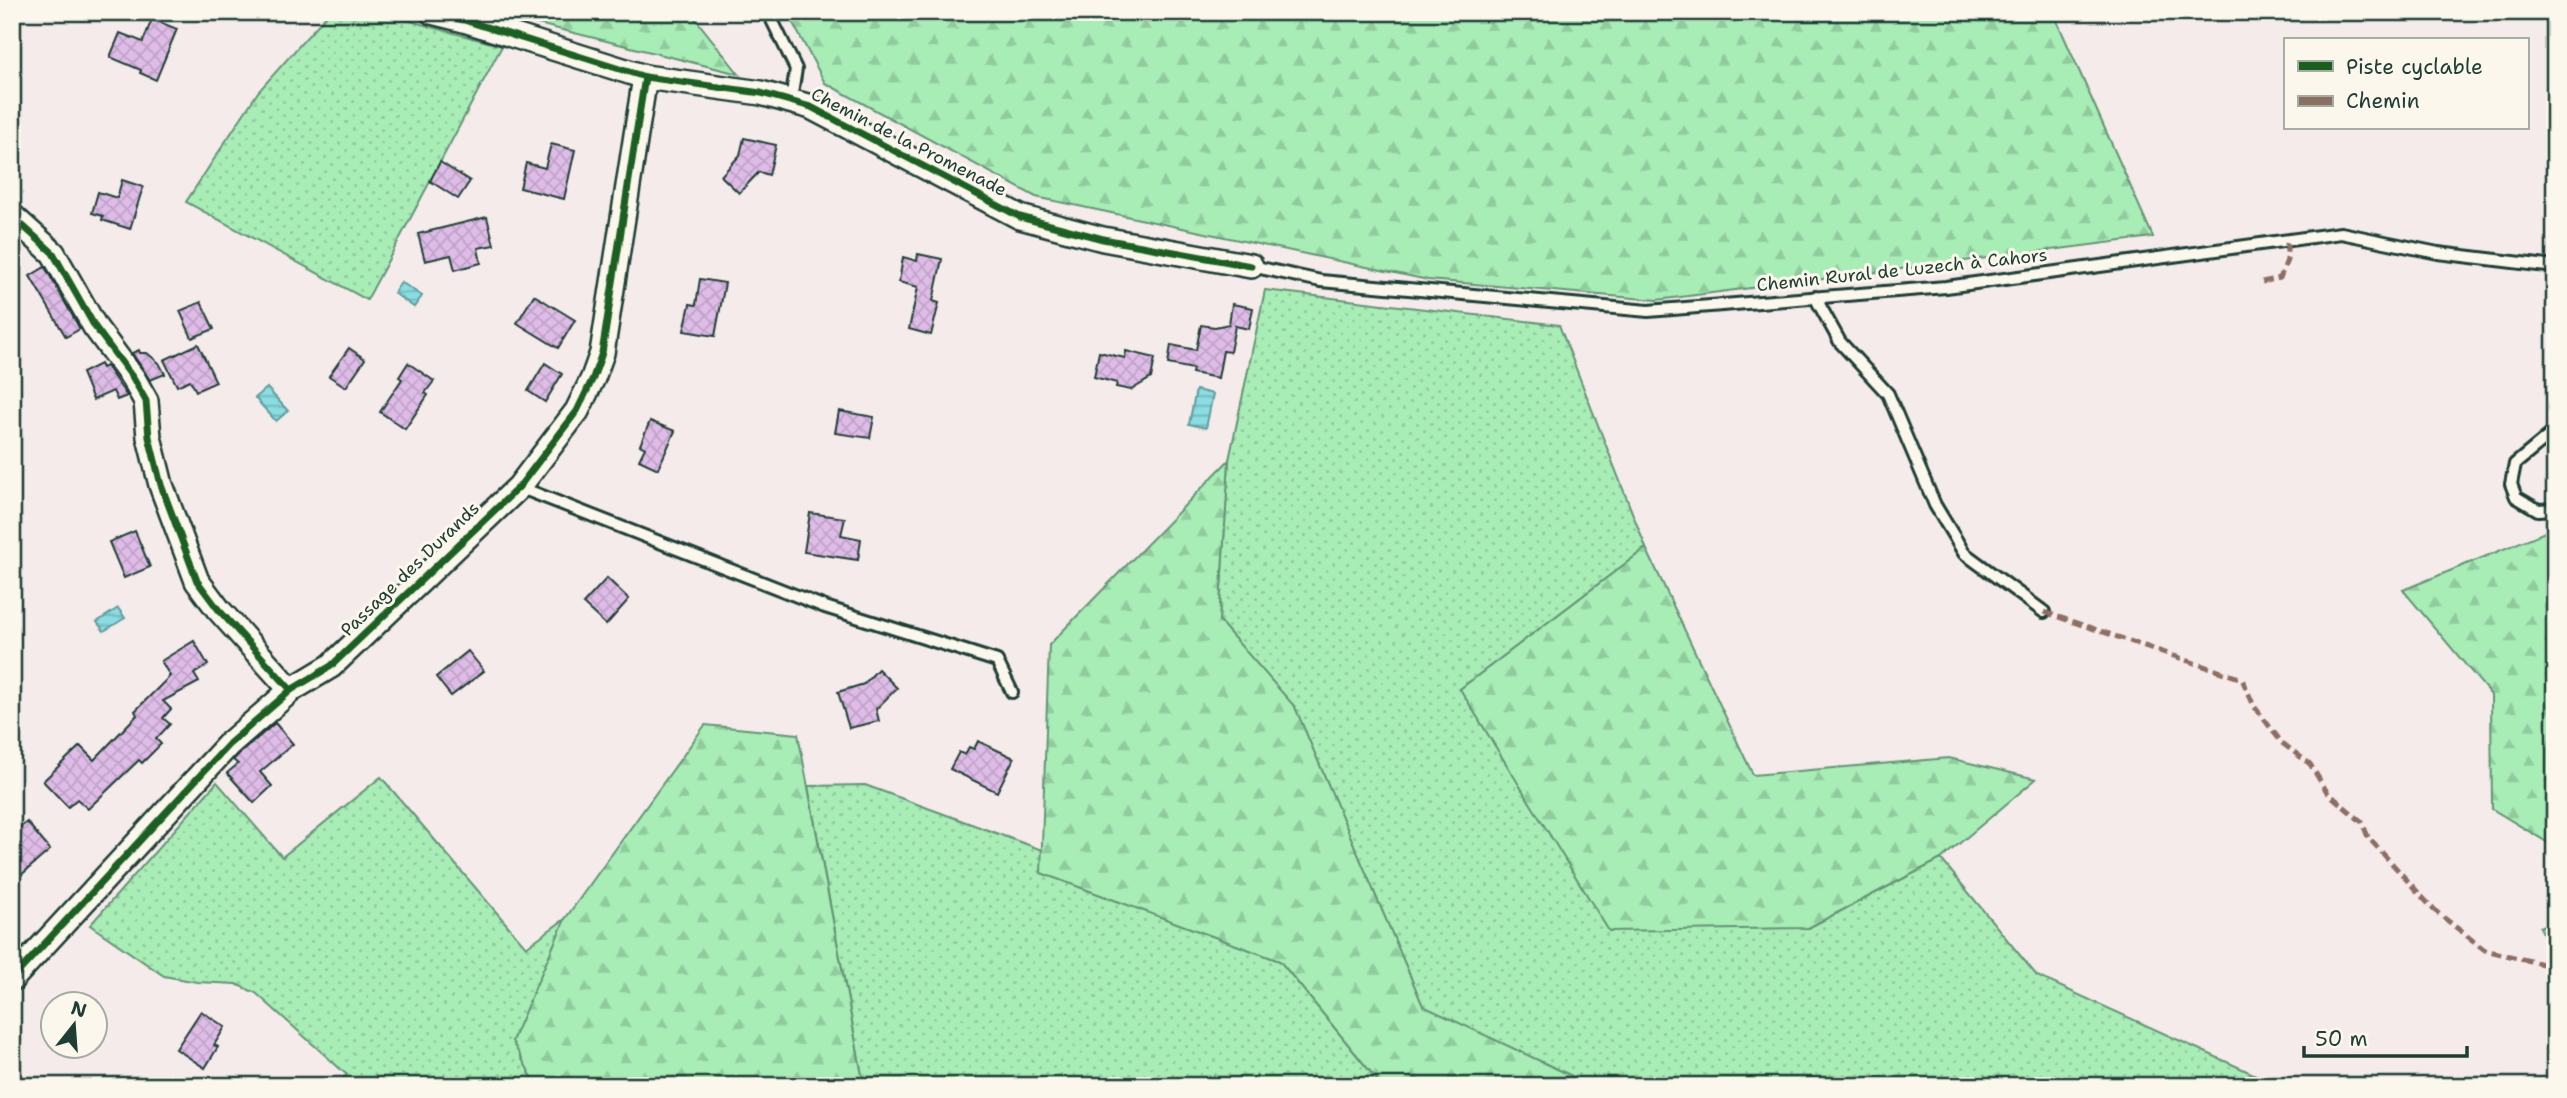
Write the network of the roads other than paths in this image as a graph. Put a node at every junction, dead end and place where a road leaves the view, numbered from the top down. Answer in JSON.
{"nodes":[{"id":1,"x":432,"y":12,"type":"edge"},
{"id":2,"x":768,"y":12,"type":"edge"},
{"id":3,"x":645,"y":77,"type":"junction"},
{"id":4,"x":791,"y":100,"type":"junction"},
{"id":5,"x":18,"y":221,"type":"edge"},
{"id":6,"x":1251,"y":266,"type":"joint"},
{"id":7,"x":2555,"y":267,"type":"edge"},
{"id":8,"x":1815,"y":297,"type":"junction"},
{"id":9,"x":2555,"y":430,"type":"edge"},
{"id":10,"x":519,"y":487,"type":"junction"},
{"id":11,"x":2555,"y":509,"type":"edge"},
{"id":12,"x":2044,"y":612,"type":"dead end"},
{"id":13,"x":291,"y":690,"type":"junction"},
{"id":14,"x":1012,"y":692,"type":"dead end"},
{"id":15,"x":12,"y":979,"type":"edge"}],
"edges":[{"from":1,"to":3,"type":"street","name":"Chemin de la Promenade"},
{"from":2,"to":4,"type":"lane"},
{"from":3,"to":4,"type":"street","name":"Chemin de la Promenade"},
{"from":3,"to":10,"type":"street","name":"Passage des Durands"},
{"from":4,"to":6,"type":"street","name":"Chemin de la Promenade"},
{"from":5,"to":13,"type":"street"},
{"from":6,"to":8,"type":"lane","name":"Chemin Rural de Luzech à Cahors"},
{"from":7,"to":8,"type":"lane","name":"Chemin Rural de Luzech à Cahors"},
{"from":8,"to":12,"type":"lane"},
{"from":9,"to":11,"type":"lane"},
{"from":10,"to":13,"type":"street","name":"Passage des Durands"},
{"from":10,"to":14,"type":"lane"},
{"from":13,"to":15,"type":"street","name":"Passage des Durands"}]}
